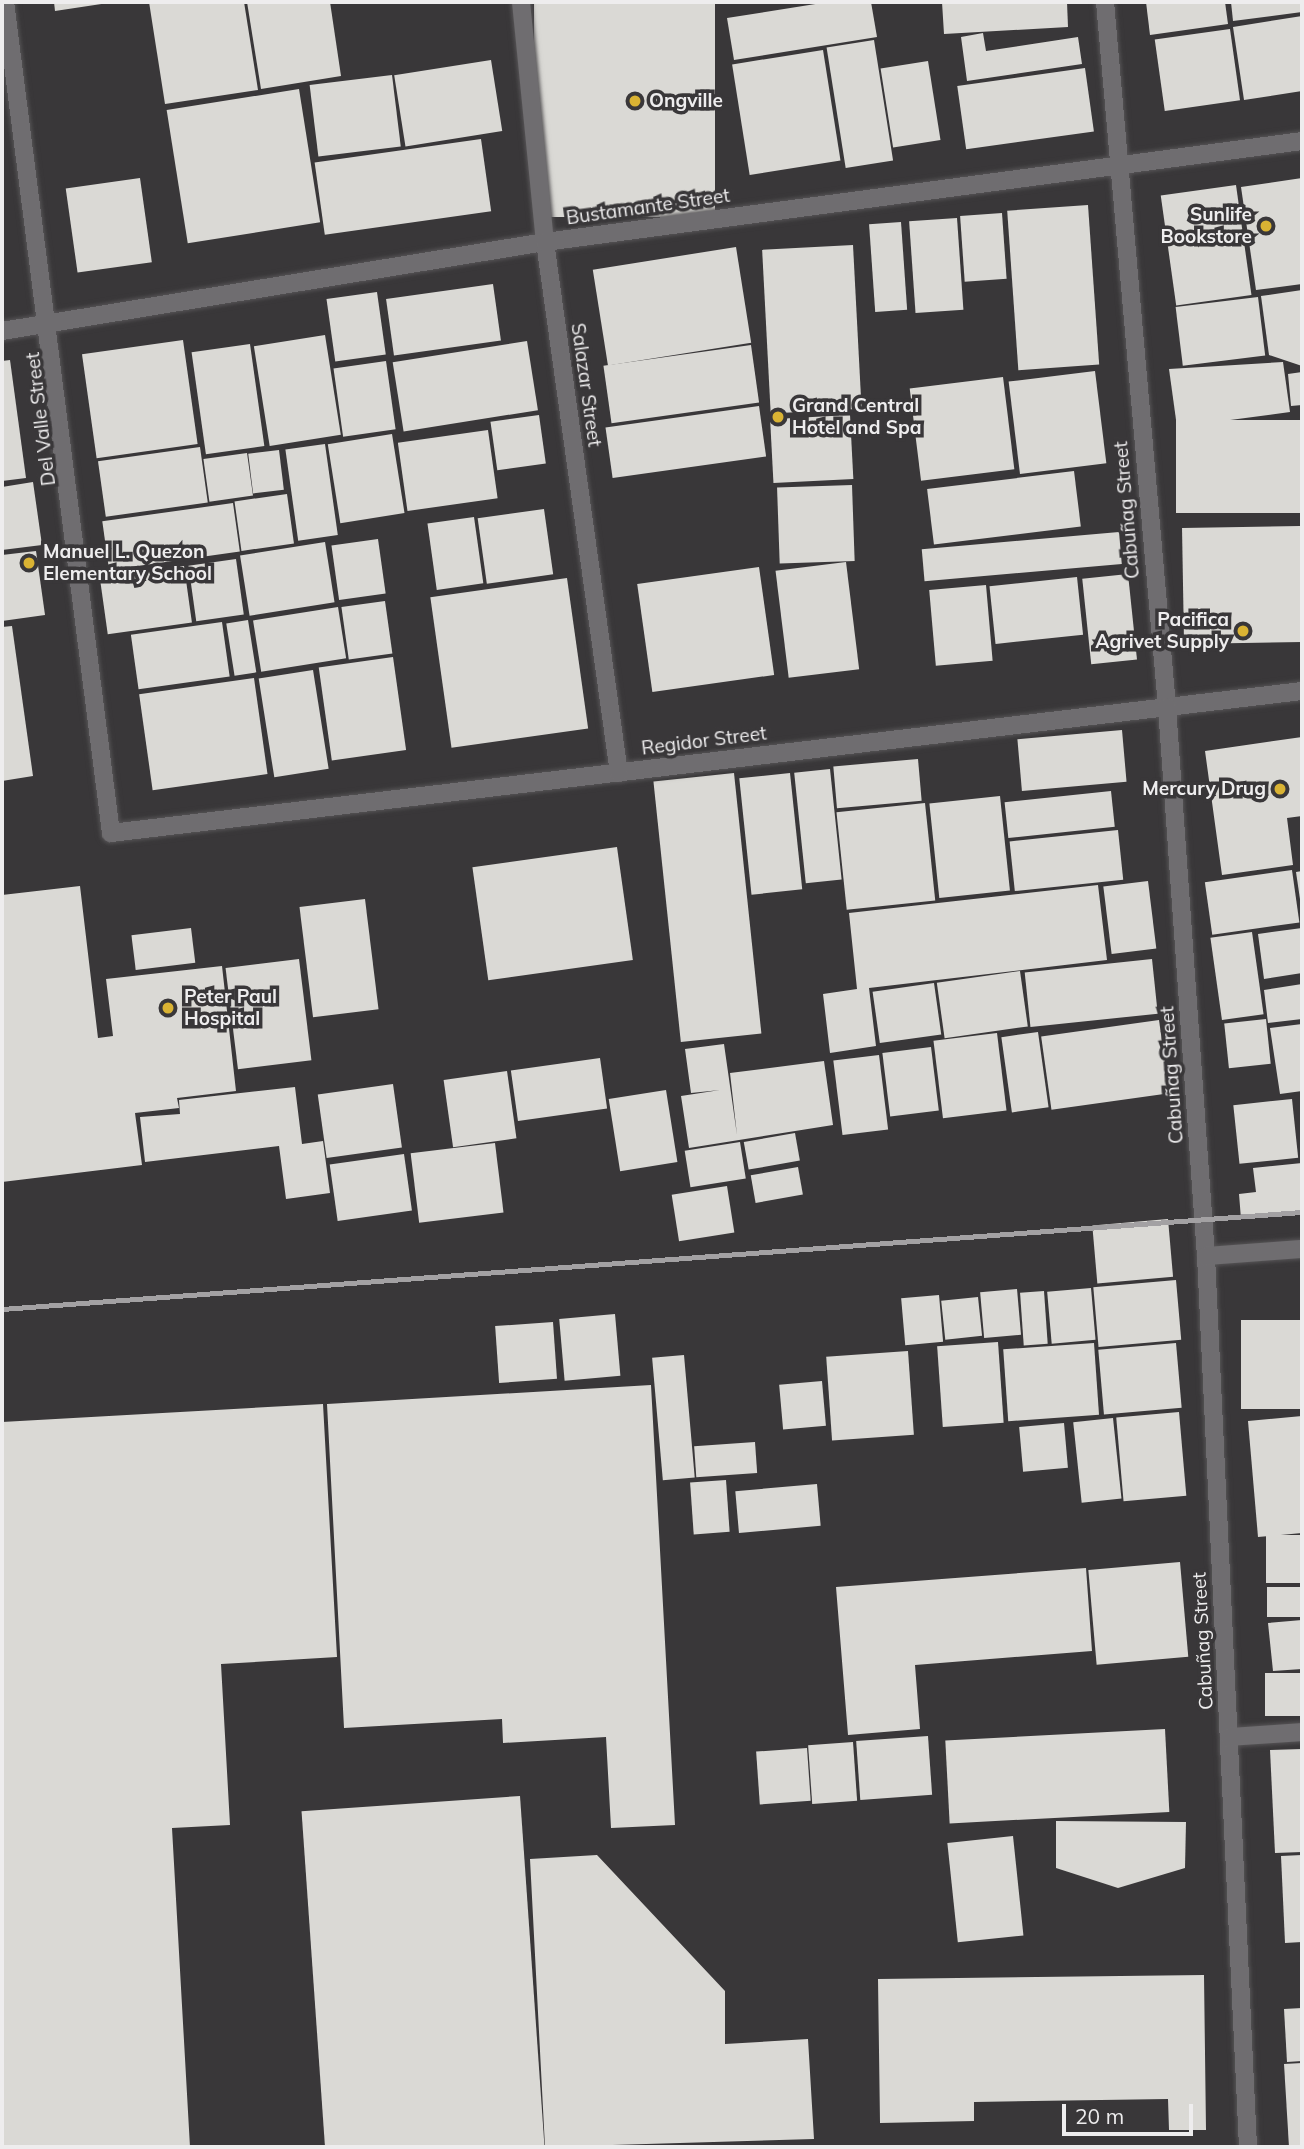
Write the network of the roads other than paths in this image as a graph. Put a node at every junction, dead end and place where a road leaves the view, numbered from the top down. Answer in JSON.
{"nodes":[{"id":1,"x":5,"y":2,"type":"edge"},
{"id":2,"x":522,"y":2,"type":"edge"},
{"id":3,"x":1105,"y":2,"type":"edge"},
{"id":4,"x":1302,"y":141,"type":"edge"},
{"id":5,"x":1116,"y":164,"type":"junction"},
{"id":6,"x":545,"y":242,"type":"junction"},
{"id":7,"x":51,"y":324,"type":"junction"},
{"id":8,"x":2,"y":331,"type":"edge"},
{"id":9,"x":1302,"y":691,"type":"edge"},
{"id":10,"x":1167,"y":707,"type":"junction"},
{"id":11,"x":619,"y":773,"type":"junction"},
{"id":12,"x":111,"y":833,"type":"joint"},
{"id":13,"x":1302,"y":1249,"type":"edge"},
{"id":14,"x":1206,"y":1256,"type":"junction"},
{"id":15,"x":1302,"y":1732,"type":"edge"},
{"id":16,"x":1229,"y":1737,"type":"junction"},
{"id":17,"x":1248,"y":2147,"type":"edge"}],
"edges":[{"from":1,"to":7,"type":"street","name":"Del Valle Street"},
{"from":2,"to":6,"type":"street","name":"Salazar Street"},
{"from":3,"to":5,"type":"street","name":"Cabuñag Street"},
{"from":4,"to":5,"type":"street","name":"Bustamante Street"},
{"from":5,"to":6,"type":"street","name":"Bustamante Street"},
{"from":5,"to":10,"type":"street","name":"Cabuñag Street"},
{"from":6,"to":7,"type":"street","name":"Bustamante Street"},
{"from":6,"to":11,"type":"street","name":"Salazar Street"},
{"from":7,"to":8,"type":"street","name":"Bustamante Street"},
{"from":7,"to":12,"type":"street","name":"Del Valle Street"},
{"from":9,"to":10,"type":"street","name":"Regidor Street"},
{"from":10,"to":11,"type":"street","name":"Regidor Street"},
{"from":10,"to":14,"type":"street","name":"Cabuñag Street"},
{"from":11,"to":12,"type":"street","name":"Regidor Street"},
{"from":13,"to":14,"type":"street"},
{"from":14,"to":16,"type":"street","name":"Cabuñag Street"},
{"from":15,"to":16,"type":"street"},
{"from":16,"to":17,"type":"street","name":"Cabuñag Street"}]}
